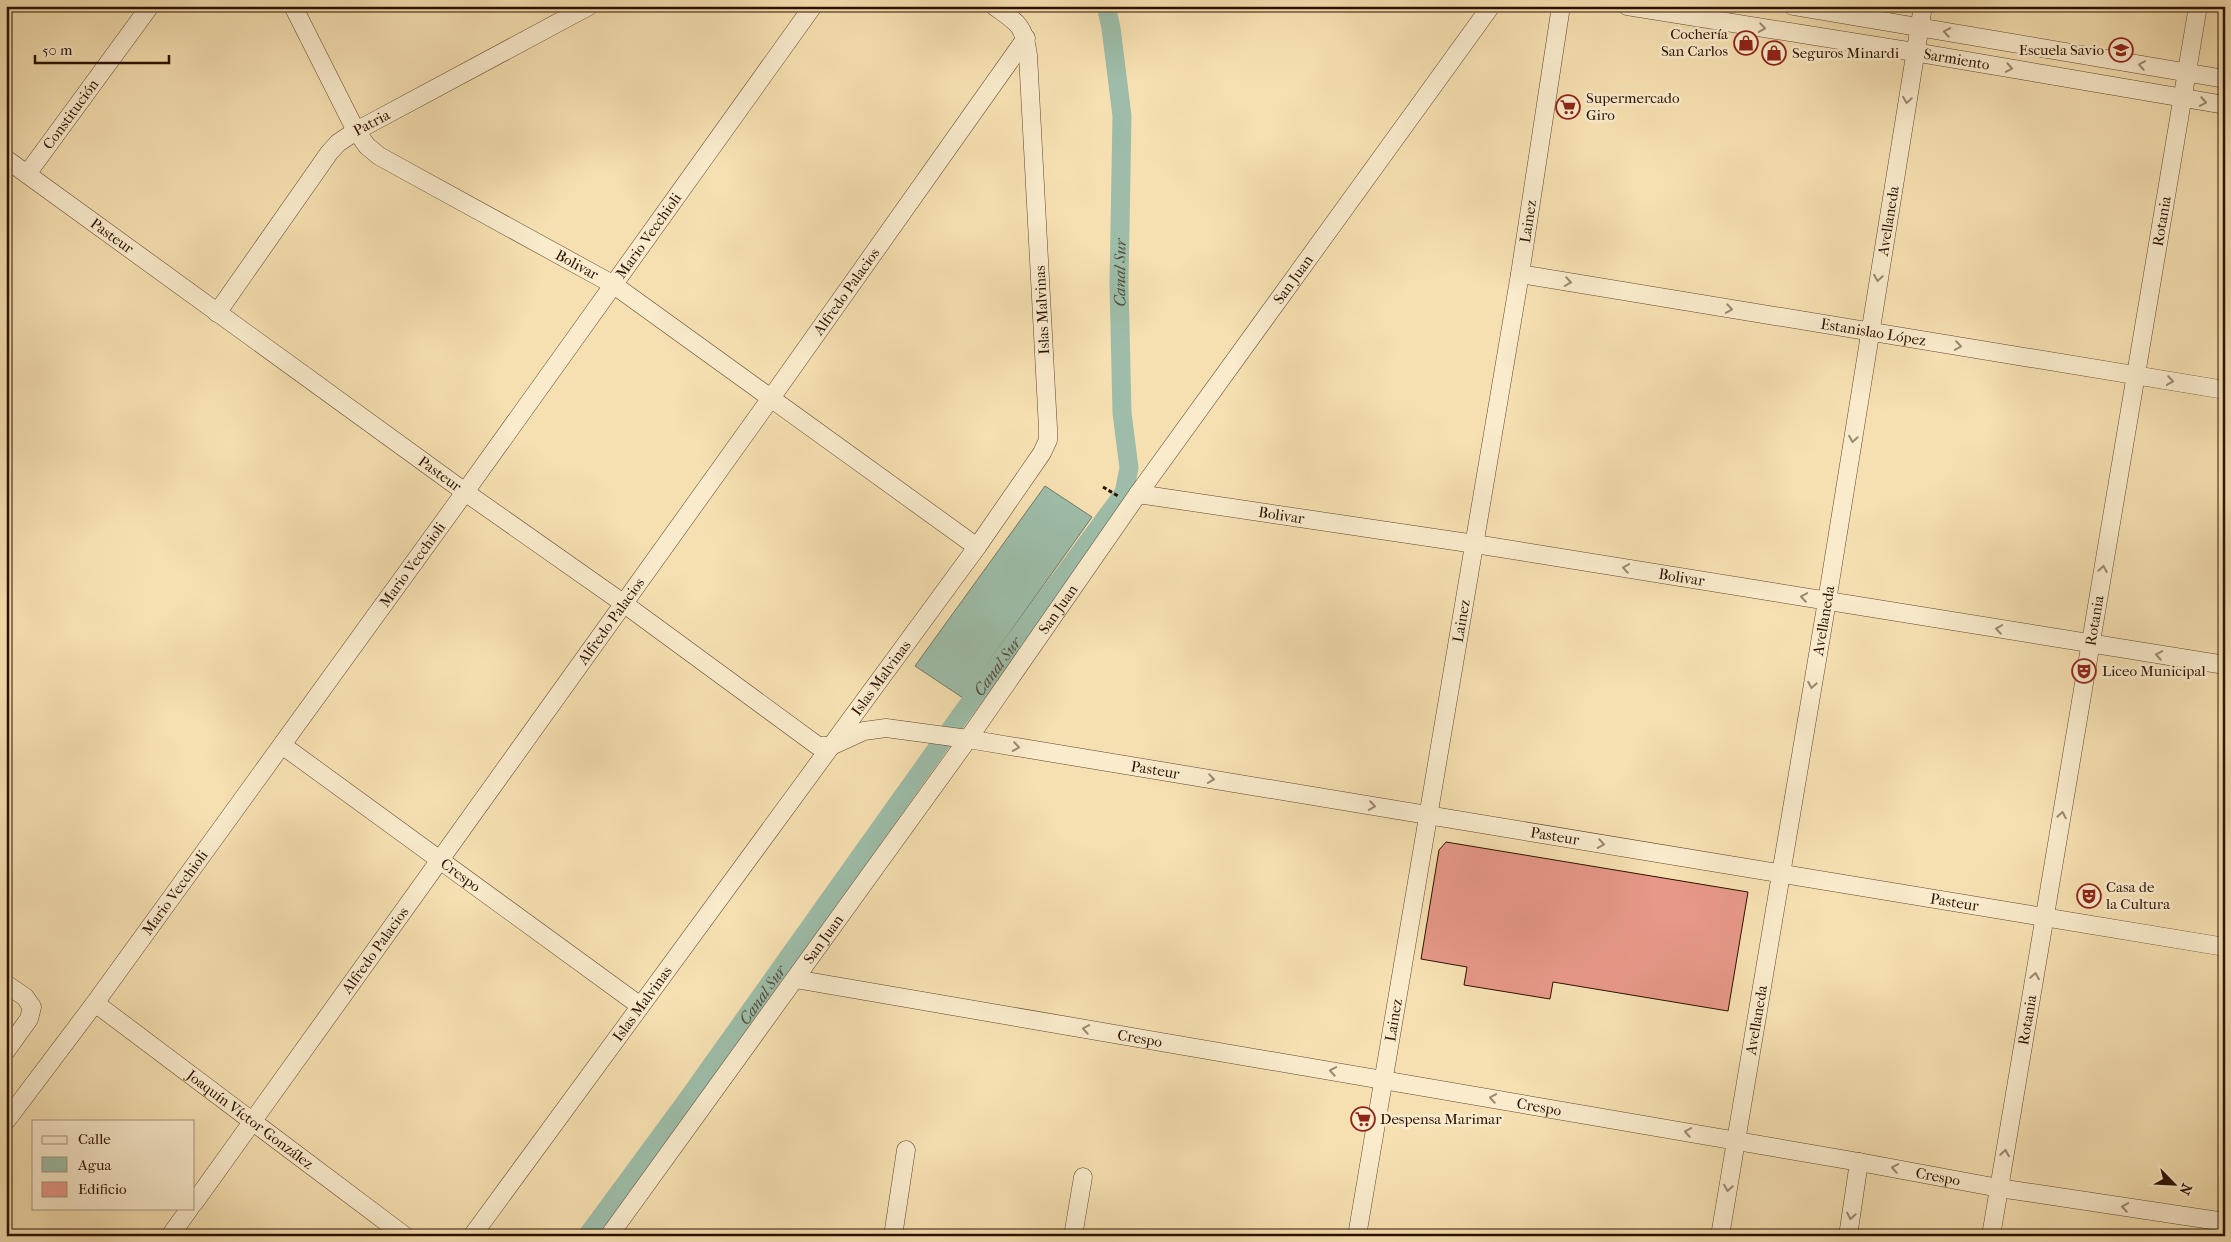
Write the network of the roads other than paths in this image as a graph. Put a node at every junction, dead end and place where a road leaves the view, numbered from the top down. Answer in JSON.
{"nodes":[{"id":1,"x":150,"y":6,"type":"edge"},
{"id":2,"x":292,"y":6,"type":"edge"},
{"id":3,"x":589,"y":6,"type":"edge"},
{"id":4,"x":813,"y":6,"type":"edge"},
{"id":5,"x":994,"y":6,"type":"edge"},
{"id":6,"x":1491,"y":6,"type":"edge"},
{"id":7,"x":1561,"y":6,"type":"edge"},
{"id":8,"x":1628,"y":6,"type":"edge"},
{"id":9,"x":1793,"y":6,"type":"edge"},
{"id":10,"x":1922,"y":6,"type":"edge"},
{"id":11,"x":2198,"y":6,"type":"edge"},
{"id":12,"x":1919,"y":28,"type":"junction"},
{"id":13,"x":1026,"y":38,"type":"junction"},
{"id":14,"x":1914,"y":52,"type":"junction"},
{"id":15,"x":2186,"y":73,"type":"junction"},
{"id":16,"x":2225,"y":79,"type":"edge"},
{"id":17,"x":2182,"y":98,"type":"junction"},
{"id":18,"x":2225,"y":105,"type":"edge"},
{"id":19,"x":356,"y":131,"type":"junction"},
{"id":20,"x":6,"y":159,"type":"edge"},
{"id":21,"x":27,"y":174,"type":"junction"},
{"id":22,"x":1520,"y":274,"type":"junction"},
{"id":23,"x":614,"y":285,"type":"junction"},
{"id":24,"x":217,"y":313,"type":"junction"},
{"id":25,"x":1870,"y":332,"type":"junction"},
{"id":26,"x":2136,"y":376,"type":"junction"},
{"id":27,"x":2225,"y":390,"type":"edge"},
{"id":28,"x":771,"y":398,"type":"junction"},
{"id":29,"x":465,"y":492,"type":"junction"},
{"id":30,"x":1138,"y":494,"type":"junction"},
{"id":31,"x":1475,"y":544,"type":"junction"},
{"id":32,"x":977,"y":547,"type":"junction"},
{"id":33,"x":1827,"y":601,"type":"junction"},
{"id":34,"x":623,"y":603,"type":"junction"},
{"id":35,"x":2090,"y":644,"type":"junction"},
{"id":36,"x":2225,"y":665,"type":"edge"},
{"id":37,"x":868,"y":695,"type":"junction"},
{"id":38,"x":893,"y":729,"type":"junction"},
{"id":39,"x":968,"y":739,"type":"junction"},
{"id":40,"x":282,"y":744,"type":"junction"},
{"id":41,"x":831,"y":746,"type":"junction"},
{"id":42,"x":1429,"y":815,"type":"junction"},
{"id":43,"x":440,"y":860,"type":"junction"},
{"id":44,"x":1780,"y":873,"type":"junction"},
{"id":45,"x":2044,"y":917,"type":"junction"},
{"id":46,"x":2225,"y":947,"type":"edge"},
{"id":47,"x":795,"y":979,"type":"junction"},
{"id":48,"x":6,"y":984,"type":"edge"},
{"id":49,"x":94,"y":1003,"type":"junction"},
{"id":50,"x":639,"y":1005,"type":"junction"},
{"id":51,"x":6,"y":1051,"type":"edge"},
{"id":52,"x":1385,"y":1080,"type":"junction"},
{"id":53,"x":253,"y":1120,"type":"junction"},
{"id":54,"x":6,"y":1121,"type":"edge"},
{"id":55,"x":1736,"y":1140,"type":"junction"},
{"id":56,"x":906,"y":1150,"type":"dead end"},
{"id":57,"x":1859,"y":1162,"type":"junction"},
{"id":58,"x":1083,"y":1177,"type":"dead end"},
{"id":59,"x":1999,"y":1188,"type":"junction"},
{"id":60,"x":195,"y":1202,"type":"edge"},
{"id":61,"x":189,"y":1210,"type":"edge"},
{"id":62,"x":2225,"y":1222,"type":"edge"},
{"id":63,"x":170,"y":1236,"type":"edge"},
{"id":64,"x":405,"y":1236,"type":"edge"},
{"id":65,"x":472,"y":1236,"type":"edge"},
{"id":66,"x":609,"y":1236,"type":"edge"},
{"id":67,"x":893,"y":1236,"type":"edge"},
{"id":68,"x":1073,"y":1236,"type":"edge"},
{"id":69,"x":1357,"y":1236,"type":"edge"},
{"id":70,"x":1720,"y":1236,"type":"edge"},
{"id":71,"x":1848,"y":1236,"type":"edge"},
{"id":72,"x":1990,"y":1236,"type":"edge"}],
"edges":[{"from":1,"to":21,"type":"street","name":"Constitución"},
{"from":2,"to":19,"type":"street","name":"Bolivar"},
{"from":3,"to":19,"type":"street","name":"Patria"},
{"from":4,"to":23,"type":"street","name":"Mario Vecchioli"},
{"from":5,"to":13,"type":"street"},
{"from":6,"to":30,"type":"street","name":"San Juan"},
{"from":7,"to":22,"type":"street","name":"Lainez"},
{"from":8,"to":14,"type":"street","name":"Sarmiento","one_way":true},
{"from":9,"to":12,"type":"street","name":"Sarmiento"},
{"from":10,"to":12,"type":"street","name":"Avellaneda"},
{"from":11,"to":15,"type":"street","name":"Rotania"},
{"from":12,"to":14,"type":"street","name":"Avellaneda"},
{"from":15,"to":12,"type":"street","name":"Sarmiento","one_way":true},
{"from":13,"to":28,"type":"street","name":"Alfredo Palacios"},
{"from":13,"to":32,"type":"street","name":"Islas Malvinas"},
{"from":14,"to":17,"type":"street","name":"Sarmiento","one_way":true},
{"from":14,"to":25,"type":"street","name":"Avellaneda","one_way":true},
{"from":15,"to":16,"type":"street","name":"Sarmiento"},
{"from":15,"to":17,"type":"street","name":"Rotania"},
{"from":17,"to":18,"type":"street","name":"Sarmiento","one_way":true},
{"from":17,"to":26,"type":"street","name":"Rotania"},
{"from":19,"to":23,"type":"street","name":"Bolivar"},
{"from":19,"to":24,"type":"street","name":"Patria"},
{"from":20,"to":21,"type":"street","name":"Pasteur"},
{"from":21,"to":24,"type":"street","name":"Pasteur"},
{"from":22,"to":25,"type":"street","name":"Estanislao López","one_way":true},
{"from":22,"to":31,"type":"street","name":"Lainez"},
{"from":23,"to":28,"type":"street","name":"Bolivar"},
{"from":23,"to":29,"type":"street","name":"Mario Vecchioli"},
{"from":24,"to":29,"type":"street","name":"Pasteur"},
{"from":25,"to":26,"type":"street","name":"Estanislao López","one_way":true},
{"from":25,"to":33,"type":"street","name":"Avellaneda","one_way":true},
{"from":26,"to":27,"type":"street","name":"Estanislao López","one_way":true},
{"from":35,"to":26,"type":"street","name":"Rotania","one_way":true},
{"from":28,"to":32,"type":"street","name":"Bolivar"},
{"from":28,"to":34,"type":"street","name":"Alfredo Palacios"},
{"from":29,"to":34,"type":"street","name":"Pasteur"},
{"from":29,"to":40,"type":"street","name":"Mario Vecchioli"},
{"from":30,"to":31,"type":"street","name":"Bolivar"},
{"from":30,"to":39,"type":"street","name":"San Juan"},
{"from":33,"to":31,"type":"street","name":"Bolivar","one_way":true},
{"from":31,"to":42,"type":"street","name":"Lainez"},
{"from":32,"to":37,"type":"street","name":"Islas Malvinas"},
{"from":35,"to":33,"type":"street","name":"Bolivar","one_way":true},
{"from":33,"to":44,"type":"street","name":"Avellaneda","one_way":true},
{"from":34,"to":41,"type":"street","name":"Pasteur"},
{"from":34,"to":43,"type":"street","name":"Alfredo Palacios"},
{"from":36,"to":35,"type":"street","name":"Bolivar","one_way":true},
{"from":45,"to":35,"type":"street","name":"Rotania","one_way":true},
{"from":37,"to":38,"type":"street"},
{"from":37,"to":41,"type":"street","name":"Islas Malvinas"},
{"from":38,"to":39,"type":"street","name":"Pasteur"},
{"from":38,"to":41,"type":"street","name":"Pasteur"},
{"from":39,"to":42,"type":"street","name":"Pasteur","one_way":true},
{"from":39,"to":47,"type":"street","name":"San Juan"},
{"from":40,"to":43,"type":"street","name":"Crespo"},
{"from":40,"to":49,"type":"street","name":"Mario Vecchioli"},
{"from":41,"to":50,"type":"street","name":"Islas Malvinas"},
{"from":42,"to":44,"type":"street","name":"Pasteur","one_way":true},
{"from":42,"to":52,"type":"street","name":"Lainez"},
{"from":43,"to":50,"type":"street","name":"Crespo"},
{"from":43,"to":53,"type":"street","name":"Alfredo Palacios"},
{"from":44,"to":45,"type":"street","name":"Pasteur"},
{"from":44,"to":55,"type":"street","name":"Avellaneda"},
{"from":45,"to":46,"type":"street","name":"Pasteur"},
{"from":59,"to":45,"type":"street","name":"Rotania","one_way":true},
{"from":52,"to":47,"type":"street","name":"Crespo","one_way":true},
{"from":47,"to":66,"type":"street","name":"San Juan"},
{"from":48,"to":51,"type":"street"},
{"from":49,"to":53,"type":"street","name":"Joaquín Víctor González"},
{"from":49,"to":54,"type":"street","name":"Mario Vecchioli"},
{"from":50,"to":65,"type":"street","name":"Islas Malvinas"},
{"from":55,"to":52,"type":"street","name":"Crespo","one_way":true},
{"from":52,"to":69,"type":"street","name":"Lainez"},
{"from":53,"to":60,"type":"street","name":"Alfredo Palacios"},
{"from":53,"to":64,"type":"street","name":"Joaquín Víctor González"},
{"from":55,"to":57,"type":"street","name":"Crespo"},
{"from":55,"to":70,"type":"street","name":"Avellaneda","one_way":true},
{"from":56,"to":67,"type":"street"},
{"from":59,"to":57,"type":"street","name":"Crespo","one_way":true},
{"from":57,"to":71,"type":"street","one_way":true},
{"from":58,"to":68,"type":"street"},
{"from":62,"to":59,"type":"street","name":"Crespo","one_way":true},
{"from":59,"to":72,"type":"street","name":"Rotania"},
{"from":61,"to":63,"type":"street"}]}
